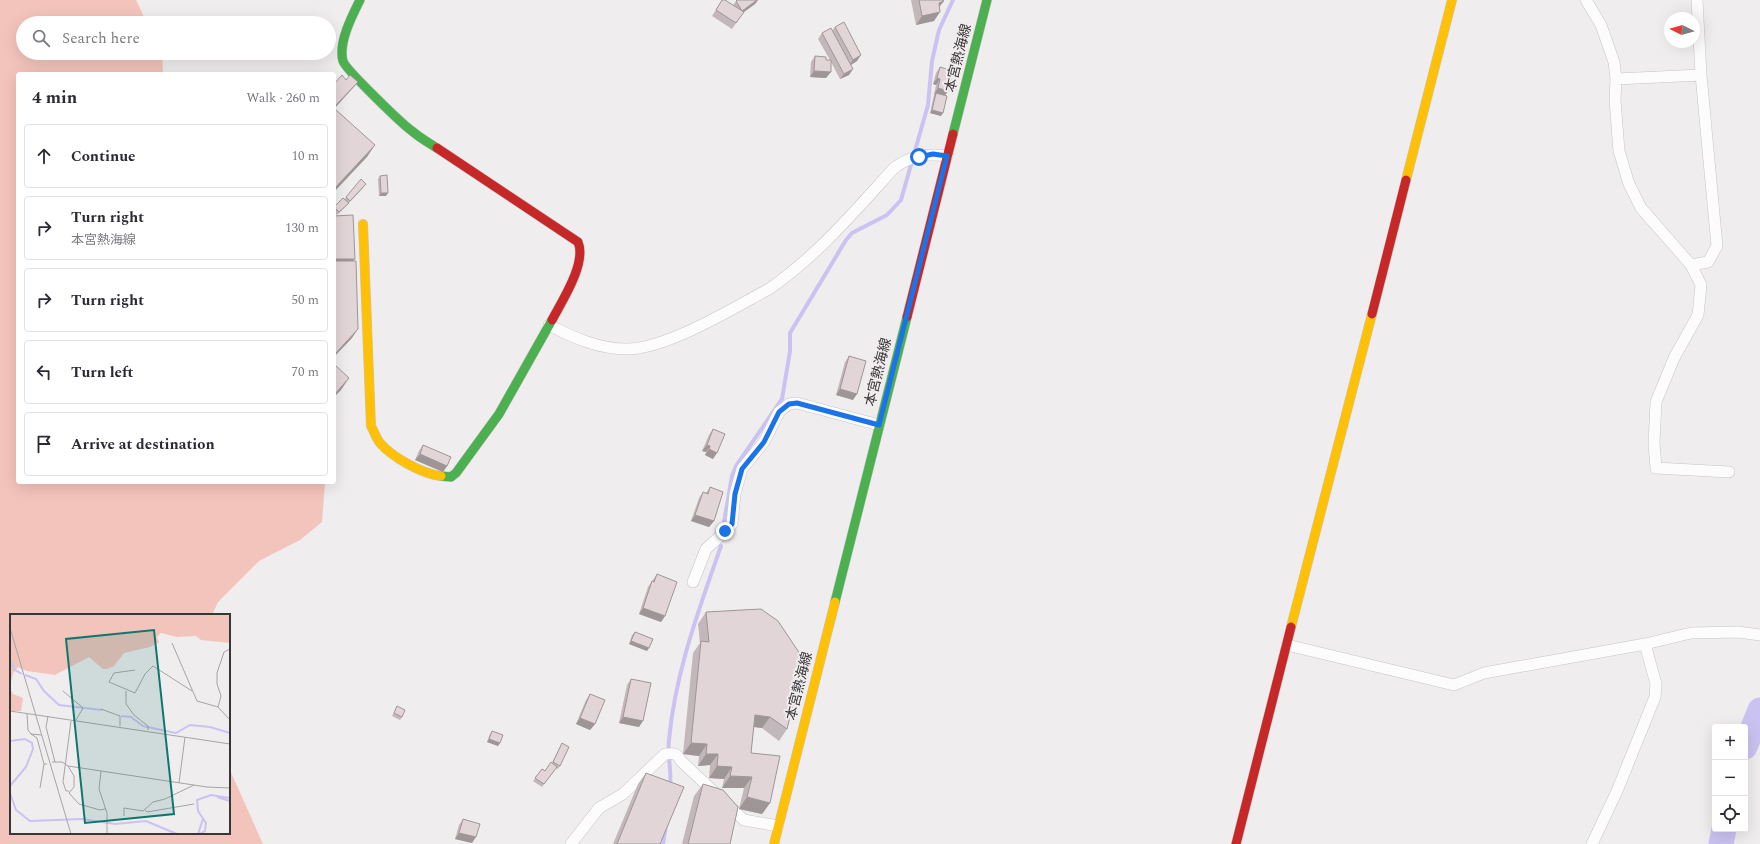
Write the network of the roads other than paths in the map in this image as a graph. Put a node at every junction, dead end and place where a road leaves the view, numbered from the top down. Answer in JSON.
{"nodes":[{"id":1,"x":360,"y":0,"type":"edge"},
{"id":2,"x":987,"y":0,"type":"edge"},
{"id":3,"x":1452,"y":0,"type":"edge"},
{"id":4,"x":1586,"y":0,"type":"edge"},
{"id":5,"x":1697,"y":0,"type":"edge"},
{"id":6,"x":1701,"y":75,"type":"junction"},
{"id":7,"x":1616,"y":79,"type":"junction"},
{"id":8,"x":947,"y":156,"type":"junction"},
{"id":9,"x":363,"y":224,"type":"dead end"},
{"id":10,"x":1691,"y":265,"type":"junction"},
{"id":11,"x":549,"y":325,"type":"junction"},
{"id":12,"x":879,"y":425,"type":"junction"},
{"id":13,"x":1730,"y":472,"type":"dead end"},
{"id":14,"x":693,"y":582,"type":"dead end"},
{"id":15,"x":1760,"y":635,"type":"edge"},
{"id":16,"x":1645,"y":644,"type":"junction"},
{"id":17,"x":1287,"y":645,"type":"junction"},
{"id":18,"x":778,"y":826,"type":"junction"},
{"id":19,"x":571,"y":844,"type":"edge"},
{"id":20,"x":774,"y":844,"type":"edge"},
{"id":21,"x":1236,"y":844,"type":"edge"},
{"id":22,"x":1592,"y":844,"type":"edge"}],
"edges":[{"from":1,"to":11,"type":"street"},
{"from":2,"to":8,"type":"street","name":"本宮熱海線"},
{"from":3,"to":17,"type":"street"},
{"from":4,"to":7,"type":"street"},
{"from":5,"to":6,"type":"street"},
{"from":6,"to":7,"type":"street"},
{"from":6,"to":10,"type":"street"},
{"from":7,"to":10,"type":"street"},
{"from":8,"to":11,"type":"street"},
{"from":8,"to":12,"type":"street","name":"本宮熱海線"},
{"from":9,"to":11,"type":"street"},
{"from":10,"to":13,"type":"street"},
{"from":12,"to":14,"type":"street"},
{"from":12,"to":18,"type":"street","name":"本宮熱海線"},
{"from":15,"to":16,"type":"street"},
{"from":16,"to":17,"type":"street"},
{"from":16,"to":22,"type":"street"},
{"from":17,"to":21,"type":"street"},
{"from":18,"to":19,"type":"street"},
{"from":18,"to":20,"type":"street","name":"本宮熱海線"}]}
